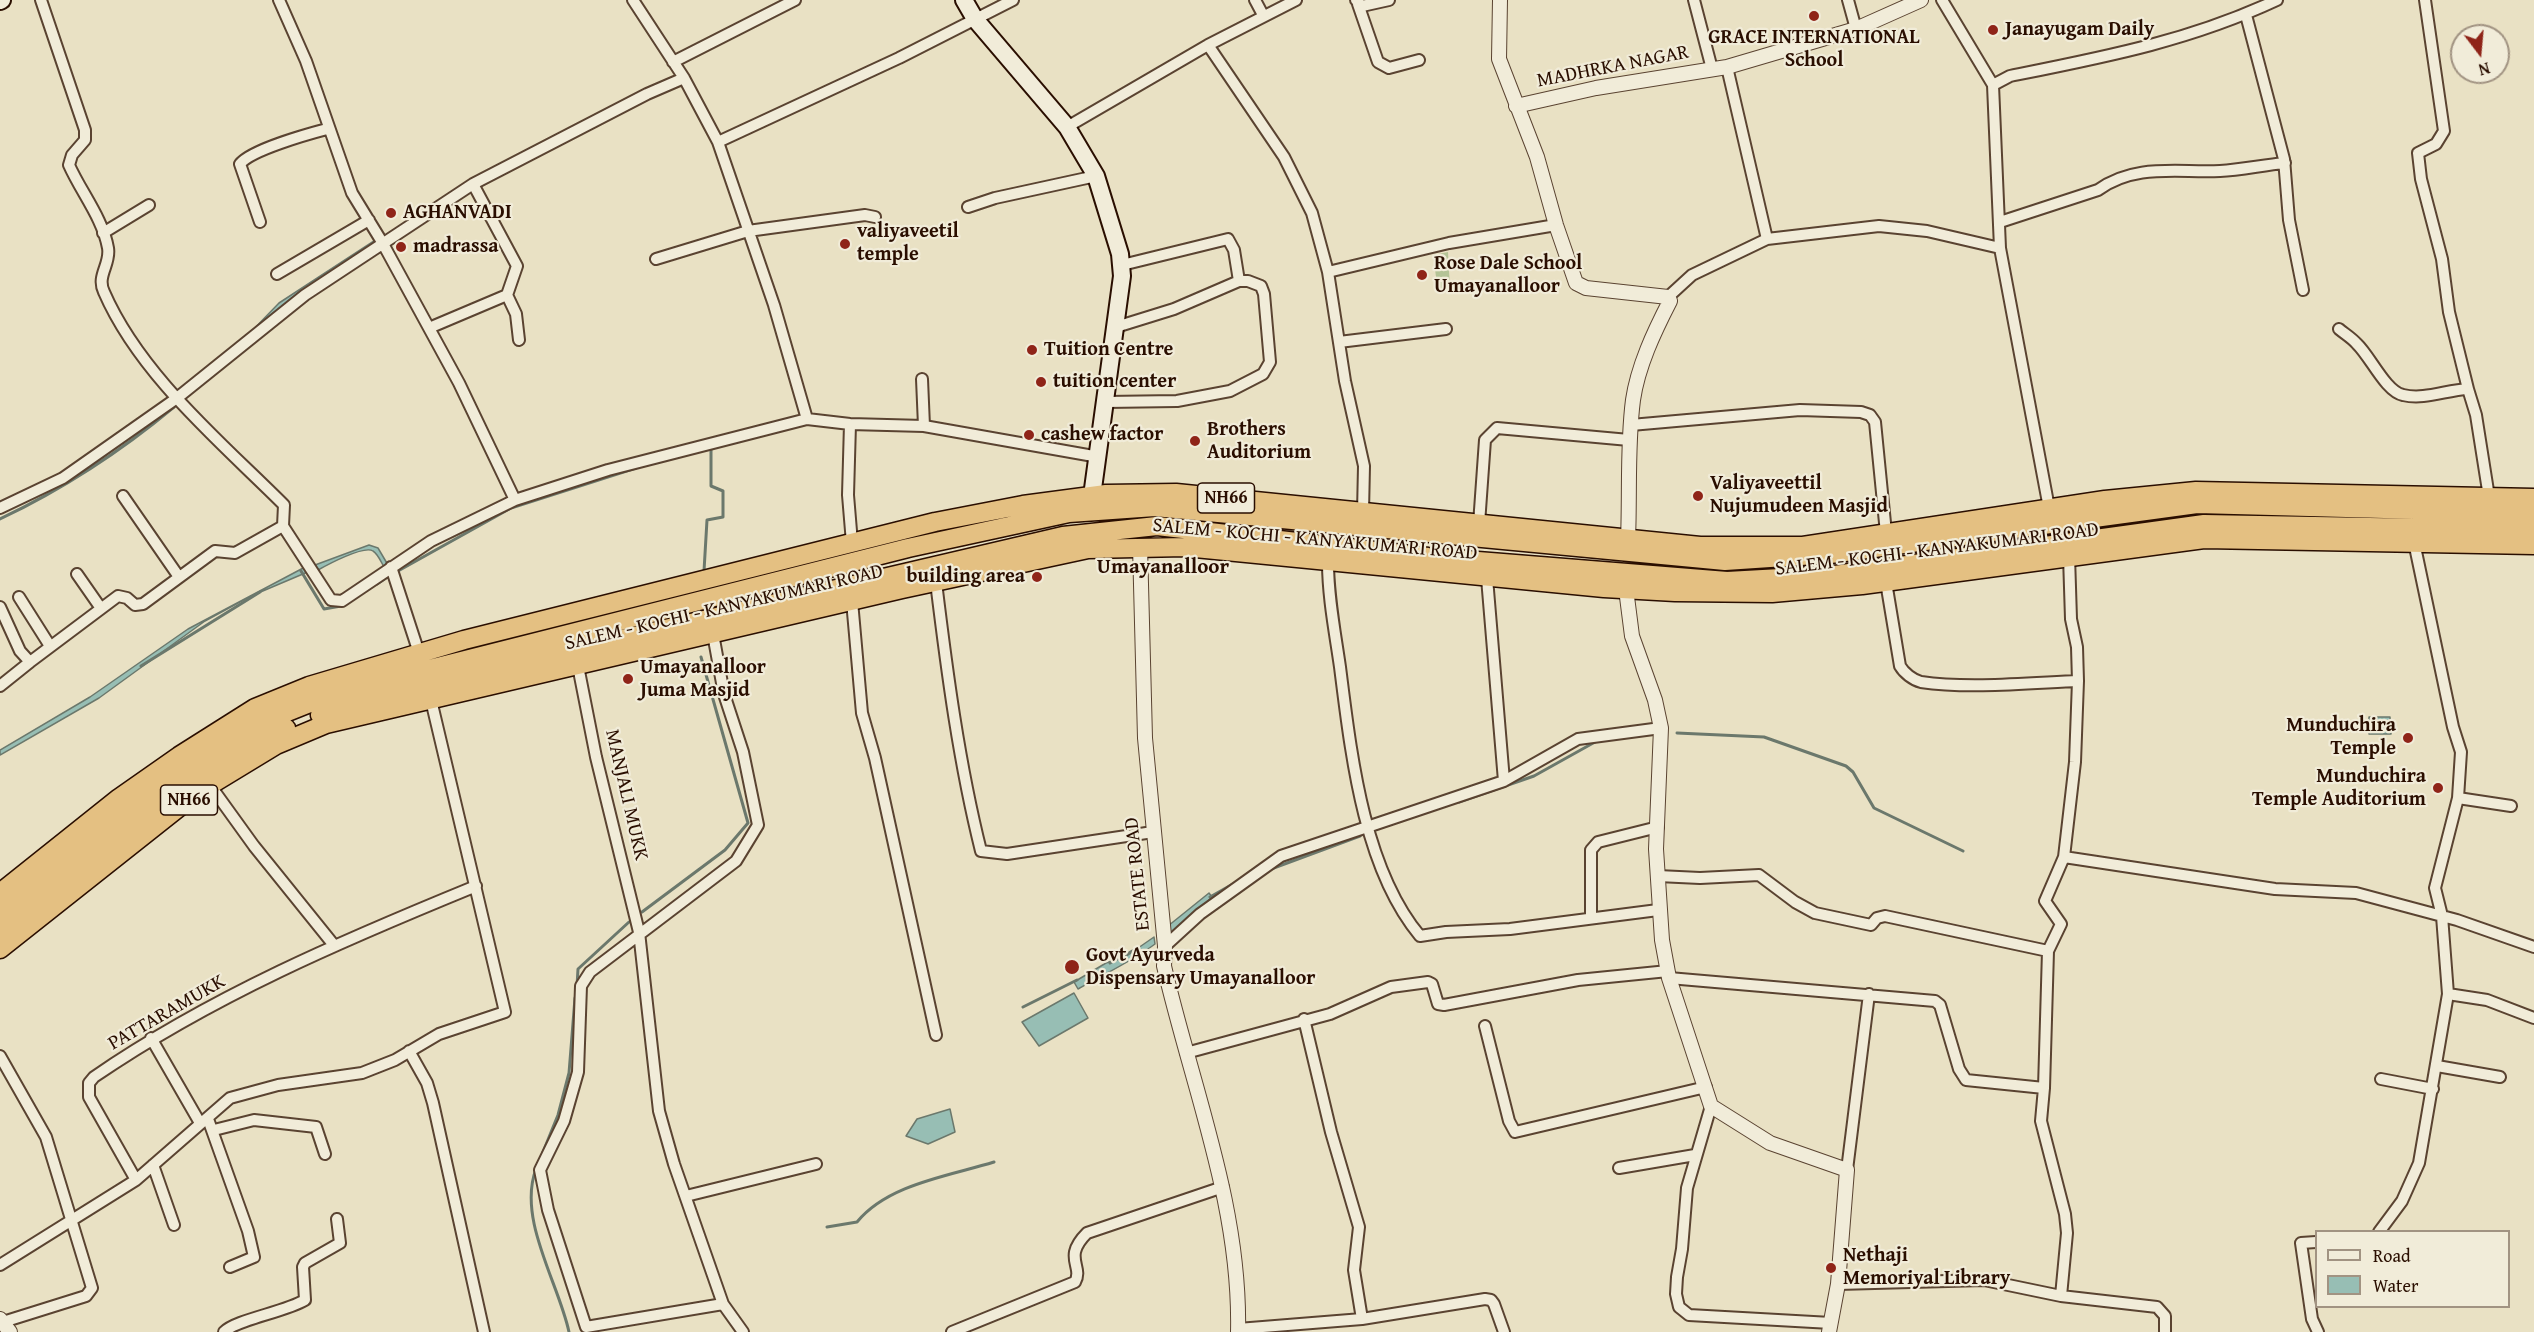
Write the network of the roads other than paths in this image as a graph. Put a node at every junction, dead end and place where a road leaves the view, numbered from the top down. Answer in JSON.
{"nodes":[{"id":1,"x":42,"y":0,"type":"edge"},
{"id":2,"x":279,"y":0,"type":"edge"},
{"id":3,"x":633,"y":0,"type":"edge"},
{"id":4,"x":795,"y":0,"type":"edge"},
{"id":5,"x":964,"y":0,"type":"edge"},
{"id":6,"x":1013,"y":0,"type":"edge"},
{"id":7,"x":1255,"y":0,"type":"edge"},
{"id":8,"x":1296,"y":0,"type":"edge"},
{"id":9,"x":1389,"y":0,"type":"edge"},
{"id":10,"x":1500,"y":0,"type":"edge"},
{"id":11,"x":1694,"y":0,"type":"edge"},
{"id":12,"x":1848,"y":0,"type":"edge"},
{"id":13,"x":1922,"y":0,"type":"edge"},
{"id":14,"x":1942,"y":0,"type":"edge"},
{"id":15,"x":2277,"y":0,"type":"edge"},
{"id":16,"x":2425,"y":0,"type":"edge"},
{"id":17,"x":1357,"y":2,"type":"edge"},
{"id":18,"x":1263,"y":15,"type":"junction"},
{"id":19,"x":2246,"y":15,"type":"junction"},
{"id":20,"x":975,"y":19,"type":"junction"},
{"id":21,"x":1856,"y":29,"type":"junction"},
{"id":22,"x":1208,"y":45,"type":"junction"},
{"id":23,"x":1419,"y":60,"type":"dead end"},
{"id":24,"x":673,"y":62,"type":"junction"},
{"id":25,"x":1727,"y":67,"type":"junction"},
{"id":26,"x":1712,"y":69,"type":"junction"},
{"id":27,"x":684,"y":78,"type":"junction"},
{"id":28,"x":1993,"y":85,"type":"junction"},
{"id":29,"x":1516,"y":106,"type":"junction"},
{"id":30,"x":1066,"y":128,"type":"junction"},
{"id":31,"x":327,"y":129,"type":"junction"},
{"id":32,"x":718,"y":142,"type":"junction"},
{"id":33,"x":2285,"y":163,"type":"junction"},
{"id":34,"x":1096,"y":176,"type":"junction"},
{"id":35,"x":473,"y":184,"type":"junction"},
{"id":36,"x":149,"y":205,"type":"dead end"},
{"id":37,"x":968,"y":207,"type":"dead end"},
{"id":38,"x":875,"y":217,"type":"dead end"},
{"id":39,"x":369,"y":220,"type":"junction"},
{"id":40,"x":260,"y":222,"type":"dead end"},
{"id":41,"x":2000,"y":222,"type":"junction"},
{"id":42,"x":1556,"y":225,"type":"junction"},
{"id":43,"x":748,"y":231,"type":"junction"},
{"id":44,"x":103,"y":233,"type":"junction"},
{"id":45,"x":1767,"y":239,"type":"junction"},
{"id":46,"x":382,"y":242,"type":"junction"},
{"id":47,"x":2000,"y":248,"type":"junction"},
{"id":48,"x":656,"y":259,"type":"dead end"},
{"id":49,"x":1122,"y":265,"type":"junction"},
{"id":50,"x":1328,"y":272,"type":"junction"},
{"id":51,"x":277,"y":274,"type":"dead end"},
{"id":52,"x":1239,"y":281,"type":"junction"},
{"id":53,"x":2302,"y":290,"type":"dead end"},
{"id":54,"x":507,"y":295,"type":"junction"},
{"id":55,"x":1668,"y":297,"type":"junction"},
{"id":56,"x":1116,"y":327,"type":"junction"},
{"id":57,"x":429,"y":328,"type":"junction"},
{"id":58,"x":1446,"y":329,"type":"dead end"},
{"id":59,"x":2339,"y":329,"type":"dead end"},
{"id":60,"x":519,"y":340,"type":"dead end"},
{"id":61,"x":1339,"y":342,"type":"junction"},
{"id":62,"x":922,"y":379,"type":"dead end"},
{"id":63,"x":2468,"y":389,"type":"junction"},
{"id":64,"x":177,"y":398,"type":"junction"},
{"id":65,"x":1106,"y":402,"type":"junction"},
{"id":66,"x":807,"y":419,"type":"junction"},
{"id":67,"x":850,"y":424,"type":"junction"},
{"id":68,"x":1631,"y":425,"type":"junction"},
{"id":69,"x":924,"y":426,"type":"junction"},
{"id":70,"x":1629,"y":440,"type":"junction"},
{"id":71,"x":1099,"y":457,"type":"junction"},
{"id":72,"x":123,"y":496,"type":"dead end"},
{"id":73,"x":1092,"y":496,"type":"junction"},
{"id":74,"x":2489,"y":497,"type":"junction"},
{"id":75,"x":2534,"y":498,"type":"edge"},
{"id":76,"x":516,"y":500,"type":"junction"},
{"id":77,"x":0,"y":508,"type":"edge"},
{"id":78,"x":2049,"y":508,"type":"junction"},
{"id":79,"x":1363,"y":512,"type":"junction"},
{"id":80,"x":2534,"y":513,"type":"edge"},
{"id":81,"x":1479,"y":524,"type":"junction"},
{"id":82,"x":283,"y":526,"type":"junction"},
{"id":83,"x":2534,"y":530,"type":"edge"},
{"id":84,"x":1886,"y":533,"type":"junction"},
{"id":85,"x":1628,"y":539,"type":"junction"},
{"id":86,"x":2414,"y":542,"type":"junction"},
{"id":87,"x":852,"y":543,"type":"junction"},
{"id":88,"x":2534,"y":545,"type":"edge"},
{"id":89,"x":1140,"y":546,"type":"junction"},
{"id":90,"x":2069,"y":556,"type":"junction"},
{"id":91,"x":1328,"y":562,"type":"junction"},
{"id":92,"x":391,"y":567,"type":"junction"},
{"id":93,"x":77,"y":574,"type":"dead end"},
{"id":94,"x":179,"y":577,"type":"junction"},
{"id":95,"x":1486,"y":578,"type":"junction"},
{"id":96,"x":936,"y":582,"type":"junction"},
{"id":97,"x":1886,"y":582,"type":"junction"},
{"id":98,"x":1626,"y":589,"type":"junction"},
{"id":99,"x":19,"y":597,"type":"dead end"},
{"id":100,"x":852,"y":601,"type":"junction"},
{"id":101,"x":0,"y":607,"type":"edge"},
{"id":102,"x":100,"y":607,"type":"junction"},
{"id":103,"x":713,"y":634,"type":"junction"},
{"id":104,"x":50,"y":646,"type":"junction"},
{"id":105,"x":419,"y":653,"type":"junction"},
{"id":106,"x":30,"y":662,"type":"junction"},
{"id":107,"x":578,"y":666,"type":"junction"},
{"id":108,"x":2078,"y":681,"type":"junction"},
{"id":109,"x":0,"y":686,"type":"edge"},
{"id":110,"x":431,"y":700,"type":"junction"},
{"id":111,"x":1661,"y":728,"type":"junction"},
{"id":112,"x":1504,"y":781,"type":"junction"},
{"id":113,"x":210,"y":785,"type":"junction"},
{"id":114,"x":2458,"y":798,"type":"junction"},
{"id":115,"x":2511,"y":806,"type":"dead end"},
{"id":116,"x":1368,"y":827,"type":"junction"},
{"id":117,"x":1658,"y":827,"type":"junction"},
{"id":118,"x":1153,"y":832,"type":"junction"},
{"id":119,"x":2064,"y":857,"type":"junction"},
{"id":120,"x":1658,"y":876,"type":"junction"},
{"id":121,"x":476,"y":886,"type":"junction"},
{"id":122,"x":0,"y":893,"type":"edge"},
{"id":123,"x":0,"y":909,"type":"edge"},
{"id":124,"x":1658,"y":910,"type":"junction"},
{"id":125,"x":2442,"y":916,"type":"junction"},
{"id":126,"x":1591,"y":917,"type":"junction"},
{"id":127,"x":0,"y":929,"type":"edge"},
{"id":128,"x":639,"y":932,"type":"junction"},
{"id":129,"x":333,"y":944,"type":"junction"},
{"id":130,"x":1165,"y":946,"type":"junction"},
{"id":131,"x":2534,"y":947,"type":"edge"},
{"id":132,"x":0,"y":949,"type":"edge"},
{"id":133,"x":2048,"y":951,"type":"junction"},
{"id":134,"x":1668,"y":975,"type":"junction"},
{"id":135,"x":1869,"y":994,"type":"junction"},
{"id":136,"x":2448,"y":994,"type":"junction"},
{"id":137,"x":2534,"y":1018,"type":"edge"},
{"id":138,"x":1304,"y":1019,"type":"junction"},
{"id":139,"x":1485,"y":1026,"type":"dead end"},
{"id":140,"x":936,"y":1035,"type":"dead end"},
{"id":141,"x":151,"y":1038,"type":"junction"},
{"id":142,"x":409,"y":1051,"type":"junction"},
{"id":143,"x":1186,"y":1053,"type":"junction"},
{"id":144,"x":0,"y":1056,"type":"edge"},
{"id":145,"x":2437,"y":1066,"type":"junction"},
{"id":146,"x":2500,"y":1077,"type":"dead end"},
{"id":147,"x":2381,"y":1079,"type":"dead end"},
{"id":148,"x":1706,"y":1087,"type":"junction"},
{"id":149,"x":2044,"y":1088,"type":"junction"},
{"id":150,"x":2433,"y":1089,"type":"junction"},
{"id":151,"x":1711,"y":1106,"type":"junction"},
{"id":152,"x":204,"y":1121,"type":"junction"},
{"id":153,"x":213,"y":1130,"type":"junction"},
{"id":154,"x":325,"y":1154,"type":"dead end"},
{"id":155,"x":1695,"y":1155,"type":"junction"},
{"id":156,"x":816,"y":1164,"type":"dead end"},
{"id":157,"x":153,"y":1165,"type":"junction"},
{"id":158,"x":1619,"y":1168,"type":"dead end"},
{"id":159,"x":1847,"y":1170,"type":"junction"},
{"id":160,"x":136,"y":1180,"type":"junction"},
{"id":161,"x":1223,"y":1187,"type":"junction"},
{"id":162,"x":686,"y":1196,"type":"junction"},
{"id":163,"x":72,"y":1218,"type":"junction"},
{"id":164,"x":337,"y":1219,"type":"dead end"},
{"id":165,"x":174,"y":1225,"type":"dead end"},
{"id":166,"x":2380,"y":1230,"type":"edge"},
{"id":167,"x":2315,"y":1242,"type":"edge"},
{"id":168,"x":0,"y":1265,"type":"edge"},
{"id":169,"x":230,"y":1267,"type":"dead end"},
{"id":170,"x":1838,"y":1284,"type":"junction"},
{"id":171,"x":2061,"y":1296,"type":"junction"},
{"id":172,"x":723,"y":1304,"type":"junction"},
{"id":173,"x":1362,"y":1319,"type":"junction"},
{"id":174,"x":4,"y":1324,"type":"edge"},
{"id":175,"x":1830,"y":1327,"type":"edge"},
{"id":176,"x":585,"y":1330,"type":"edge"},
{"id":177,"x":1238,"y":1331,"type":"edge"},
{"id":178,"x":224,"y":1332,"type":"edge"},
{"id":179,"x":484,"y":1332,"type":"edge"},
{"id":180,"x":743,"y":1332,"type":"edge"},
{"id":181,"x":952,"y":1332,"type":"edge"},
{"id":182,"x":1504,"y":1332,"type":"edge"},
{"id":183,"x":2165,"y":1332,"type":"edge"},
{"id":184,"x":2318,"y":1332,"type":"edge"}],
"edges":[{"from":1,"to":44,"type":"street"},
{"from":2,"to":31,"type":"street"},
{"from":3,"to":24,"type":"street"},
{"from":4,"to":24,"type":"street"},
{"from":5,"to":20,"type":"main road"},
{"from":6,"to":20,"type":"street"},
{"from":7,"to":18,"type":"street"},
{"from":8,"to":18,"type":"street"},
{"from":9,"to":17,"type":"street"},
{"from":10,"to":29,"type":"street"},
{"from":11,"to":26,"type":"street"},
{"from":12,"to":21,"type":"street"},
{"from":13,"to":21,"type":"street","name":"MADHRKA NAGAR"},
{"from":14,"to":28,"type":"street"},
{"from":15,"to":19,"type":"street"},
{"from":16,"to":63,"type":"street"},
{"from":17,"to":23,"type":"street"},
{"from":18,"to":22,"type":"street"},
{"from":19,"to":28,"type":"street"},
{"from":19,"to":33,"type":"street"},
{"from":20,"to":30,"type":"main road"},
{"from":20,"to":32,"type":"street"},
{"from":21,"to":25,"type":"street","name":"MADHRKA NAGAR"},
{"from":22,"to":30,"type":"street"},
{"from":22,"to":50,"type":"street"},
{"from":24,"to":27,"type":"street"},
{"from":25,"to":26,"type":"street","name":"MADHRKA NAGAR"},
{"from":25,"to":45,"type":"street"},
{"from":26,"to":29,"type":"street","name":"MADHRKA NAGAR"},
{"from":27,"to":32,"type":"street"},
{"from":27,"to":35,"type":"street"},
{"from":28,"to":41,"type":"street"},
{"from":29,"to":42,"type":"street"},
{"from":30,"to":34,"type":"main road"},
{"from":31,"to":39,"type":"street"},
{"from":31,"to":40,"type":"street"},
{"from":32,"to":43,"type":"street"},
{"from":33,"to":41,"type":"street"},
{"from":33,"to":53,"type":"street"},
{"from":34,"to":37,"type":"street"},
{"from":34,"to":49,"type":"main road"},
{"from":35,"to":46,"type":"street"},
{"from":35,"to":54,"type":"street"},
{"from":36,"to":44,"type":"street"},
{"from":38,"to":43,"type":"street"},
{"from":39,"to":46,"type":"street"},
{"from":39,"to":51,"type":"street"},
{"from":41,"to":47,"type":"street"},
{"from":42,"to":50,"type":"street"},
{"from":42,"to":55,"type":"street"},
{"from":43,"to":48,"type":"street"},
{"from":43,"to":66,"type":"street"},
{"from":44,"to":64,"type":"street"},
{"from":45,"to":47,"type":"street"},
{"from":45,"to":55,"type":"street"},
{"from":46,"to":57,"type":"street"},
{"from":46,"to":64,"type":"street"},
{"from":47,"to":78,"type":"street"},
{"from":49,"to":52,"type":"street"},
{"from":49,"to":56,"type":"main road"},
{"from":50,"to":61,"type":"street"},
{"from":52,"to":56,"type":"street"},
{"from":52,"to":65,"type":"street"},
{"from":54,"to":57,"type":"street"},
{"from":54,"to":60,"type":"street"},
{"from":55,"to":68,"type":"street"},
{"from":56,"to":65,"type":"main road"},
{"from":57,"to":76,"type":"street"},
{"from":58,"to":61,"type":"street"},
{"from":59,"to":63,"type":"street"},
{"from":61,"to":79,"type":"street"},
{"from":62,"to":69,"type":"street"},
{"from":63,"to":74,"type":"street"},
{"from":64,"to":77,"type":"street"},
{"from":64,"to":82,"type":"street"},
{"from":65,"to":71,"type":"main road"},
{"from":66,"to":67,"type":"street"},
{"from":66,"to":76,"type":"street"},
{"from":67,"to":69,"type":"street"},
{"from":67,"to":87,"type":"street"},
{"from":68,"to":70,"type":"street"},
{"from":68,"to":84,"type":"street"},
{"from":69,"to":71,"type":"street"},
{"from":70,"to":81,"type":"street"},
{"from":70,"to":85,"type":"street"},
{"from":71,"to":73,"type":"main road"},
{"from":72,"to":94,"type":"street"},
{"from":73,"to":79,"type":"highway","name":"SALEM - KOCHI - KANYAKUMARI ROAD","number":"NH66"},
{"from":73,"to":87,"type":"highway","name":"SALEM - KOCHI - KANYAKUMARI ROAD","number":"NH66"},
{"from":74,"to":75,"type":"highway","name":"SALEM - KOCHI - KANYAKUMARI ROAD","number":"NH66"},
{"from":74,"to":78,"type":"highway","name":"SALEM - KOCHI - KANYAKUMARI ROAD","number":"NH66"},
{"from":76,"to":92,"type":"street"},
{"from":78,"to":84,"type":"highway","name":"SALEM - KOCHI - KANYAKUMARI ROAD","number":"NH66"},
{"from":79,"to":81,"type":"highway","name":"SALEM - KOCHI - KANYAKUMARI ROAD","number":"NH66"},
{"from":80,"to":123,"type":"highway"},
{"from":81,"to":85,"type":"highway","name":"SALEM - KOCHI - KANYAKUMARI ROAD","number":"NH66"},
{"from":82,"to":92,"type":"street"},
{"from":82,"to":94,"type":"street"},
{"from":83,"to":127,"type":"highway"},
{"from":84,"to":85,"type":"highway","name":"SALEM - KOCHI - KANYAKUMARI ROAD","number":"NH66"},
{"from":86,"to":88,"type":"highway","name":"SALEM - KOCHI - KANYAKUMARI ROAD","number":"NH66"},
{"from":86,"to":90,"type":"highway","name":"SALEM - KOCHI - KANYAKUMARI ROAD","number":"NH66"},
{"from":86,"to":114,"type":"street"},
{"from":87,"to":105,"type":"highway","name":"SALEM - KOCHI - KANYAKUMARI ROAD","number":"NH66"},
{"from":89,"to":91,"type":"highway","name":"SALEM - KOCHI - KANYAKUMARI ROAD","number":"NH66"},
{"from":89,"to":96,"type":"highway","name":"SALEM - KOCHI - KANYAKUMARI ROAD","number":"NH66"},
{"from":89,"to":118,"type":"street","name":"ESTATE ROAD"},
{"from":90,"to":97,"type":"highway","name":"SALEM - KOCHI - KANYAKUMARI ROAD","number":"NH66"},
{"from":90,"to":108,"type":"street"},
{"from":91,"to":95,"type":"highway","name":"SALEM - KOCHI - KANYAKUMARI ROAD","number":"NH66"},
{"from":91,"to":116,"type":"street"},
{"from":92,"to":105,"type":"street"},
{"from":93,"to":102,"type":"street"},
{"from":94,"to":102,"type":"street"},
{"from":95,"to":98,"type":"highway","name":"SALEM - KOCHI - KANYAKUMARI ROAD","number":"NH66"},
{"from":95,"to":112,"type":"street"},
{"from":96,"to":100,"type":"highway","name":"SALEM - KOCHI - KANYAKUMARI ROAD","number":"NH66"},
{"from":96,"to":118,"type":"street"},
{"from":97,"to":98,"type":"highway","name":"SALEM - KOCHI - KANYAKUMARI ROAD","number":"NH66"},
{"from":97,"to":108,"type":"street"},
{"from":98,"to":111,"type":"street"},
{"from":99,"to":104,"type":"street"},
{"from":100,"to":103,"type":"highway","name":"SALEM - KOCHI - KANYAKUMARI ROAD","number":"NH66"},
{"from":100,"to":140,"type":"street"},
{"from":101,"to":106,"type":"street"},
{"from":102,"to":104,"type":"street"},
{"from":103,"to":107,"type":"highway","name":"SALEM - KOCHI - KANYAKUMARI ROAD","number":"NH66"},
{"from":103,"to":128,"type":"street"},
{"from":104,"to":106,"type":"street"},
{"from":105,"to":122,"type":"highway","name":"SALEM - KOCHI - KANYAKUMARI ROAD","number":"NH66"},
{"from":106,"to":109,"type":"street"},
{"from":107,"to":110,"type":"highway","name":"SALEM - KOCHI - KANYAKUMARI ROAD","number":"NH66"},
{"from":107,"to":128,"type":"street","name":"MANJALI MUKK"},
{"from":108,"to":119,"type":"street"},
{"from":110,"to":113,"type":"highway","name":"SALEM - KOCHI - KANYAKUMARI ROAD","number":"NH66"},
{"from":110,"to":121,"type":"street"},
{"from":111,"to":112,"type":"street"},
{"from":111,"to":117,"type":"street"},
{"from":112,"to":116,"type":"street"},
{"from":113,"to":129,"type":"street"},
{"from":113,"to":132,"type":"highway","name":"SALEM - KOCHI - KANYAKUMARI ROAD","number":"NH66"},
{"from":114,"to":115,"type":"street"},
{"from":114,"to":125,"type":"street"},
{"from":116,"to":126,"type":"street"},
{"from":116,"to":130,"type":"street"},
{"from":117,"to":120,"type":"street"},
{"from":117,"to":126,"type":"street"},
{"from":118,"to":130,"type":"street","name":"ESTATE ROAD"},
{"from":119,"to":125,"type":"street"},
{"from":119,"to":133,"type":"street"},
{"from":120,"to":124,"type":"street"},
{"from":120,"to":133,"type":"street"},
{"from":121,"to":129,"type":"street","name":"PATTARAMUKK"},
{"from":121,"to":142,"type":"street"},
{"from":124,"to":126,"type":"street"},
{"from":124,"to":134,"type":"street"},
{"from":125,"to":131,"type":"street"},
{"from":125,"to":136,"type":"street"},
{"from":128,"to":162,"type":"street","name":"MANJALI MUKK"},
{"from":128,"to":176,"type":"street"},
{"from":129,"to":141,"type":"street","name":"PATTARAMUKK"},
{"from":130,"to":143,"type":"street","name":"ESTATE ROAD"},
{"from":133,"to":149,"type":"street"},
{"from":134,"to":135,"type":"street"},
{"from":134,"to":138,"type":"street"},
{"from":134,"to":148,"type":"street"},
{"from":135,"to":149,"type":"street"},
{"from":135,"to":159,"type":"street"},
{"from":136,"to":137,"type":"street"},
{"from":136,"to":145,"type":"street"},
{"from":138,"to":143,"type":"street"},
{"from":138,"to":173,"type":"street"},
{"from":139,"to":148,"type":"street"},
{"from":141,"to":152,"type":"street"},
{"from":141,"to":160,"type":"street","name":"PATTARAMUKK"},
{"from":142,"to":152,"type":"street"},
{"from":142,"to":179,"type":"street"},
{"from":143,"to":161,"type":"street","name":"ESTATE ROAD"},
{"from":144,"to":163,"type":"street"},
{"from":145,"to":146,"type":"street"},
{"from":145,"to":150,"type":"street"},
{"from":147,"to":150,"type":"street"},
{"from":148,"to":151,"type":"street"},
{"from":149,"to":171,"type":"street"},
{"from":150,"to":166,"type":"street"},
{"from":151,"to":155,"type":"street"},
{"from":151,"to":159,"type":"street"},
{"from":152,"to":153,"type":"street"},
{"from":152,"to":157,"type":"street"},
{"from":153,"to":154,"type":"street"},
{"from":153,"to":169,"type":"street"},
{"from":155,"to":158,"type":"street"},
{"from":155,"to":175,"type":"street"},
{"from":156,"to":162,"type":"street"},
{"from":157,"to":160,"type":"street"},
{"from":157,"to":165,"type":"street"},
{"from":159,"to":170,"type":"street"},
{"from":160,"to":163,"type":"street"},
{"from":161,"to":177,"type":"street","name":"ESTATE ROAD"},
{"from":161,"to":181,"type":"street"},
{"from":162,"to":172,"type":"street","name":"MANJALI MUKK"},
{"from":163,"to":168,"type":"street"},
{"from":163,"to":174,"type":"street"},
{"from":164,"to":178,"type":"street"},
{"from":167,"to":184,"type":"street"},
{"from":170,"to":171,"type":"street"},
{"from":170,"to":175,"type":"street"},
{"from":171,"to":183,"type":"street"},
{"from":172,"to":176,"type":"street"},
{"from":172,"to":180,"type":"street","name":"MANJALI MUKK"},
{"from":173,"to":177,"type":"street"},
{"from":173,"to":182,"type":"street"}]}
